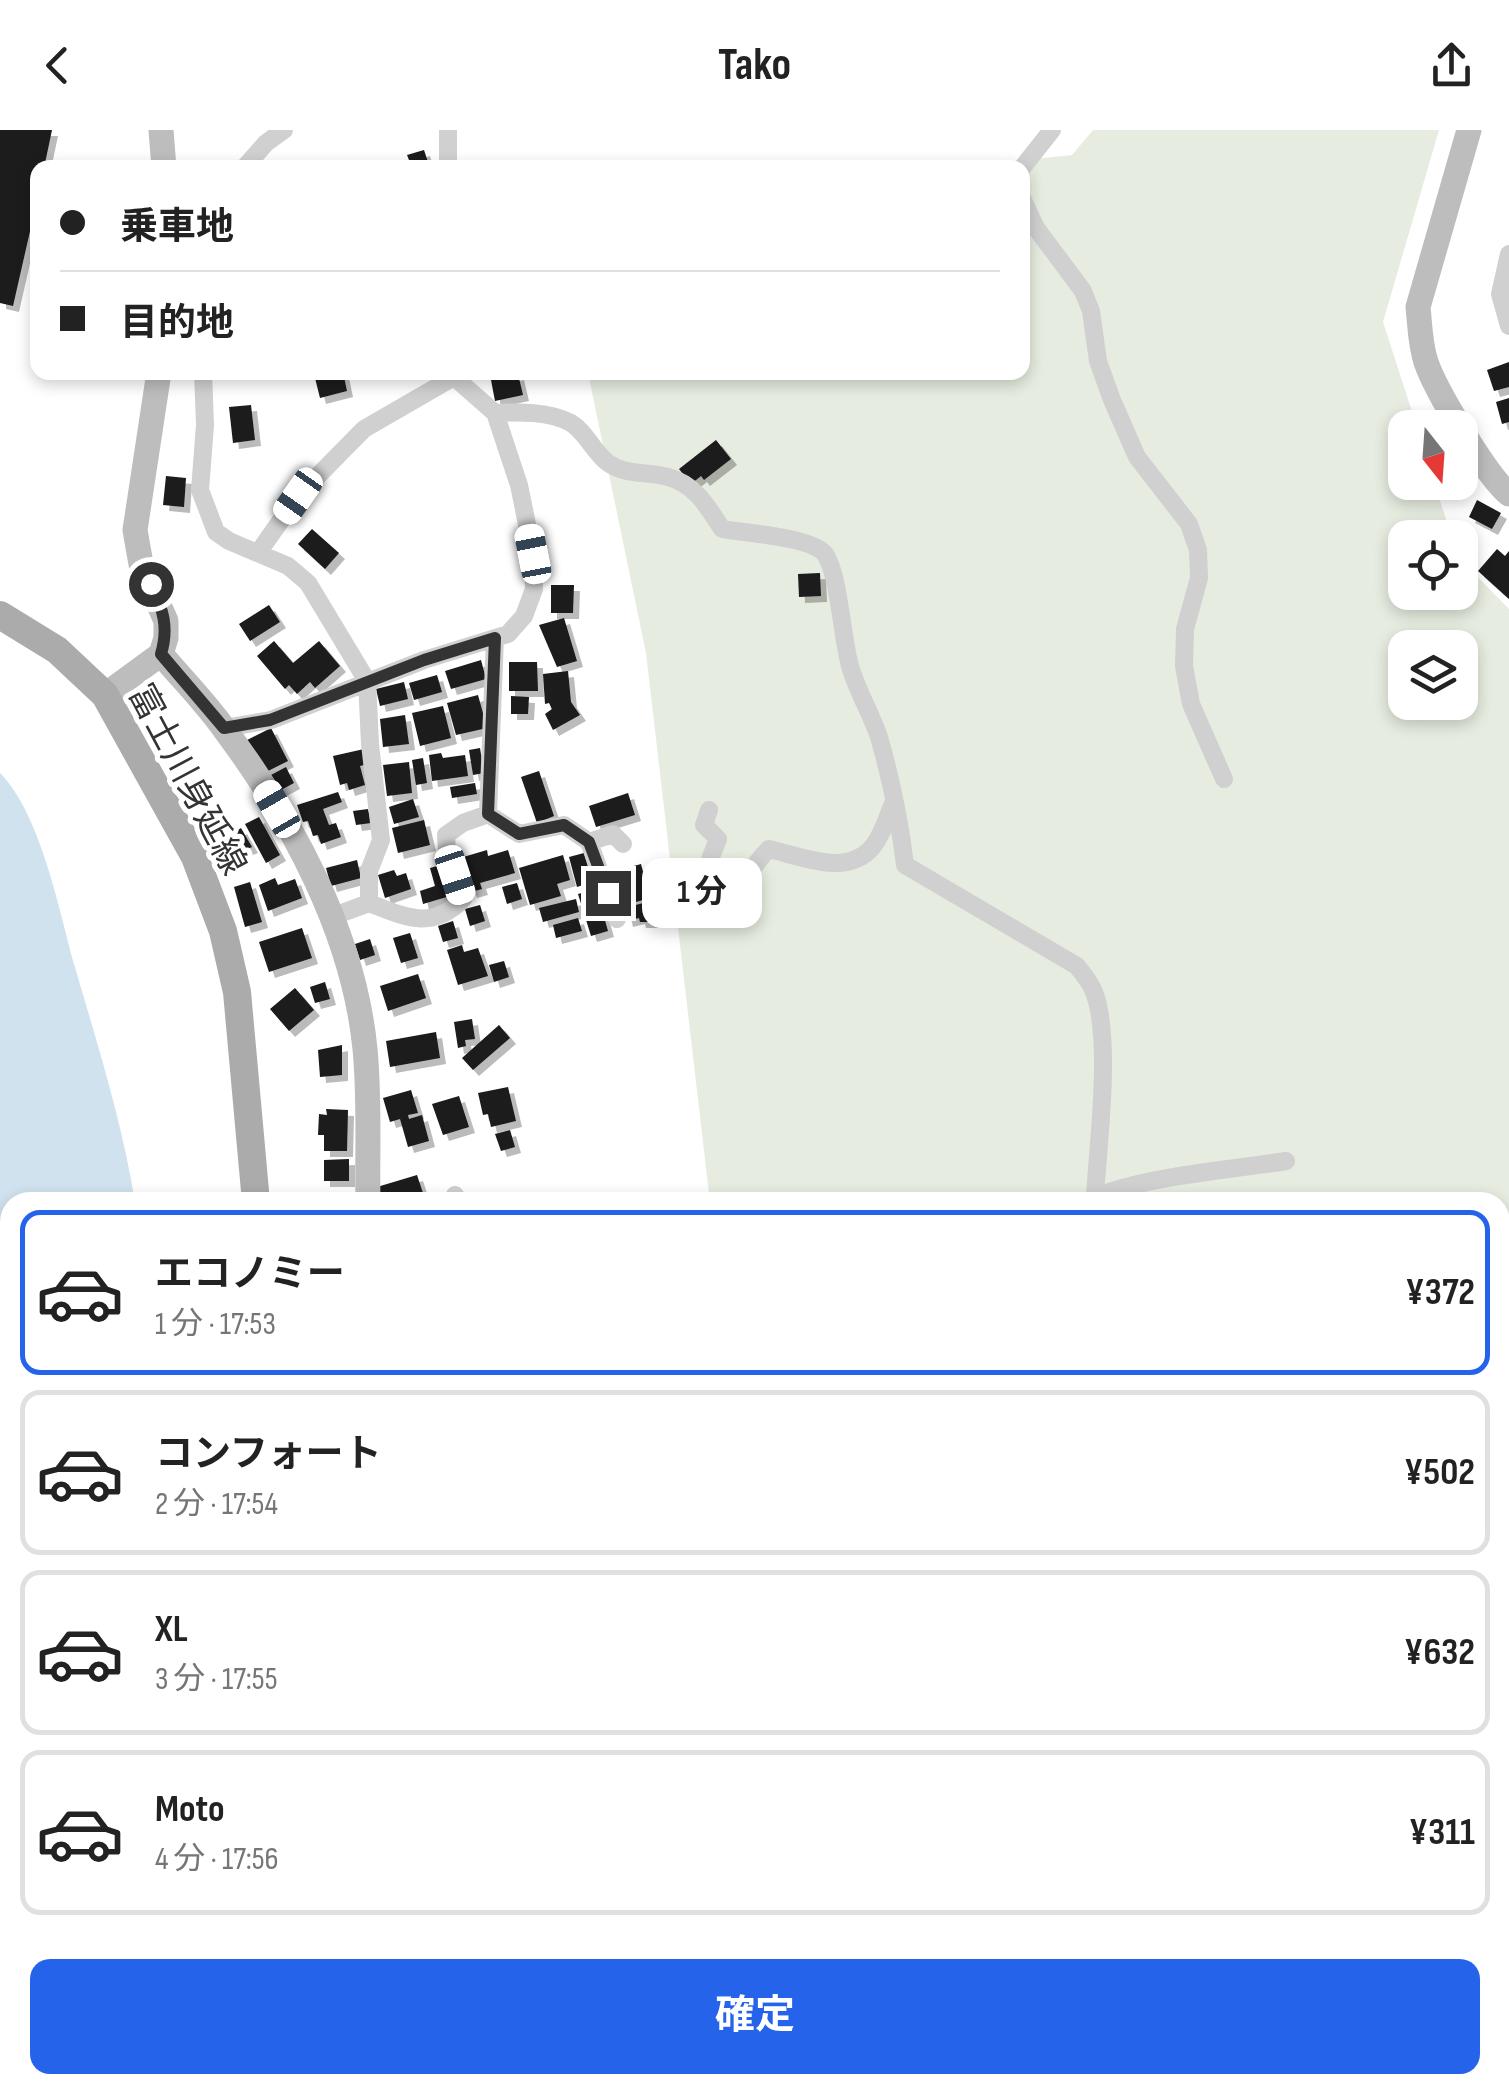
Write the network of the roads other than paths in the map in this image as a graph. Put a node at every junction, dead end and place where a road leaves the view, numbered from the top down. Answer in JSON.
{"nodes":[{"id":1,"x":161,"y":130,"type":"edge"},
{"id":2,"x":284,"y":130,"type":"edge"},
{"id":3,"x":448,"y":130,"type":"edge"},
{"id":4,"x":1052,"y":130,"type":"edge"},
{"id":5,"x":1468,"y":130,"type":"edge"},
{"id":6,"x":163,"y":160,"type":"edge"},
{"id":7,"x":252,"y":160,"type":"edge"},
{"id":8,"x":448,"y":160,"type":"edge"},
{"id":9,"x":1028,"y":160,"type":"edge"},
{"id":10,"x":1030,"y":215,"type":"edge"},
{"id":11,"x":1509,"y":254,"type":"edge"},
{"id":12,"x":1509,"y":326,"type":"edge"},
{"id":13,"x":158,"y":380,"type":"edge"},
{"id":14,"x":203,"y":380,"type":"edge"},
{"id":15,"x":446,"y":380,"type":"edge"},
{"id":16,"x":459,"y":380,"type":"edge"},
{"id":17,"x":495,"y":413,"type":"junction"},
{"id":18,"x":1509,"y":494,"type":"edge"},
{"id":19,"x":258,"y":553,"type":"junction"},
{"id":20,"x":0,"y":615,"type":"edge"},
{"id":21,"x":495,"y":638,"type":"junction"},
{"id":22,"x":161,"y":654,"type":"junction"},
{"id":23,"x":367,"y":681,"type":"junction"},
{"id":24,"x":105,"y":695,"type":"junction"},
{"id":25,"x":224,"y":728,"type":"junction"},
{"id":26,"x":1224,"y":779,"type":"dead end"},
{"id":27,"x":894,"y":801,"type":"junction"},
{"id":28,"x":710,"y":810,"type":"dead end"},
{"id":29,"x":488,"y":814,"type":"junction"},
{"id":30,"x":589,"y":842,"type":"junction"},
{"id":31,"x":622,"y":844,"type":"dead end"},
{"id":32,"x":369,"y":903,"type":"junction"},
{"id":33,"x":332,"y":917,"type":"junction"},
{"id":34,"x":618,"y":919,"type":"dead end"},
{"id":35,"x":1286,"y":1161,"type":"dead end"},
{"id":36,"x":255,"y":1192,"type":"edge"},
{"id":37,"x":368,"y":1192,"type":"edge"},
{"id":38,"x":1091,"y":1192,"type":"edge"},
{"id":39,"x":1118,"y":1192,"type":"edge"}],
"edges":[{"from":1,"to":6,"type":"street"},
{"from":2,"to":7,"type":"street"},
{"from":3,"to":8,"type":"street"},
{"from":4,"to":9,"type":"street"},
{"from":5,"to":18,"type":"street"},
{"from":10,"to":26,"type":"street"},
{"from":11,"to":12,"type":"street"},
{"from":13,"to":22,"type":"street"},
{"from":14,"to":19,"type":"street"},
{"from":15,"to":19,"type":"street"},
{"from":16,"to":17,"type":"street"},
{"from":17,"to":21,"type":"street"},
{"from":17,"to":27,"type":"street"},
{"from":19,"to":23,"type":"street"},
{"from":20,"to":24,"type":"main road","name":"富士川身延線"},
{"from":21,"to":23,"type":"street"},
{"from":21,"to":29,"type":"street"},
{"from":22,"to":24,"type":"street"},
{"from":22,"to":25,"type":"street"},
{"from":23,"to":25,"type":"street"},
{"from":23,"to":32,"type":"street"},
{"from":24,"to":36,"type":"main road","name":"富士川身延線"},
{"from":25,"to":33,"type":"street"},
{"from":27,"to":28,"type":"street"},
{"from":27,"to":38,"type":"street"},
{"from":29,"to":30,"type":"street"},
{"from":29,"to":32,"type":"street"},
{"from":30,"to":31,"type":"street"},
{"from":30,"to":34,"type":"street"},
{"from":32,"to":33,"type":"street"},
{"from":33,"to":37,"type":"street"},
{"from":35,"to":39,"type":"street"}]}
